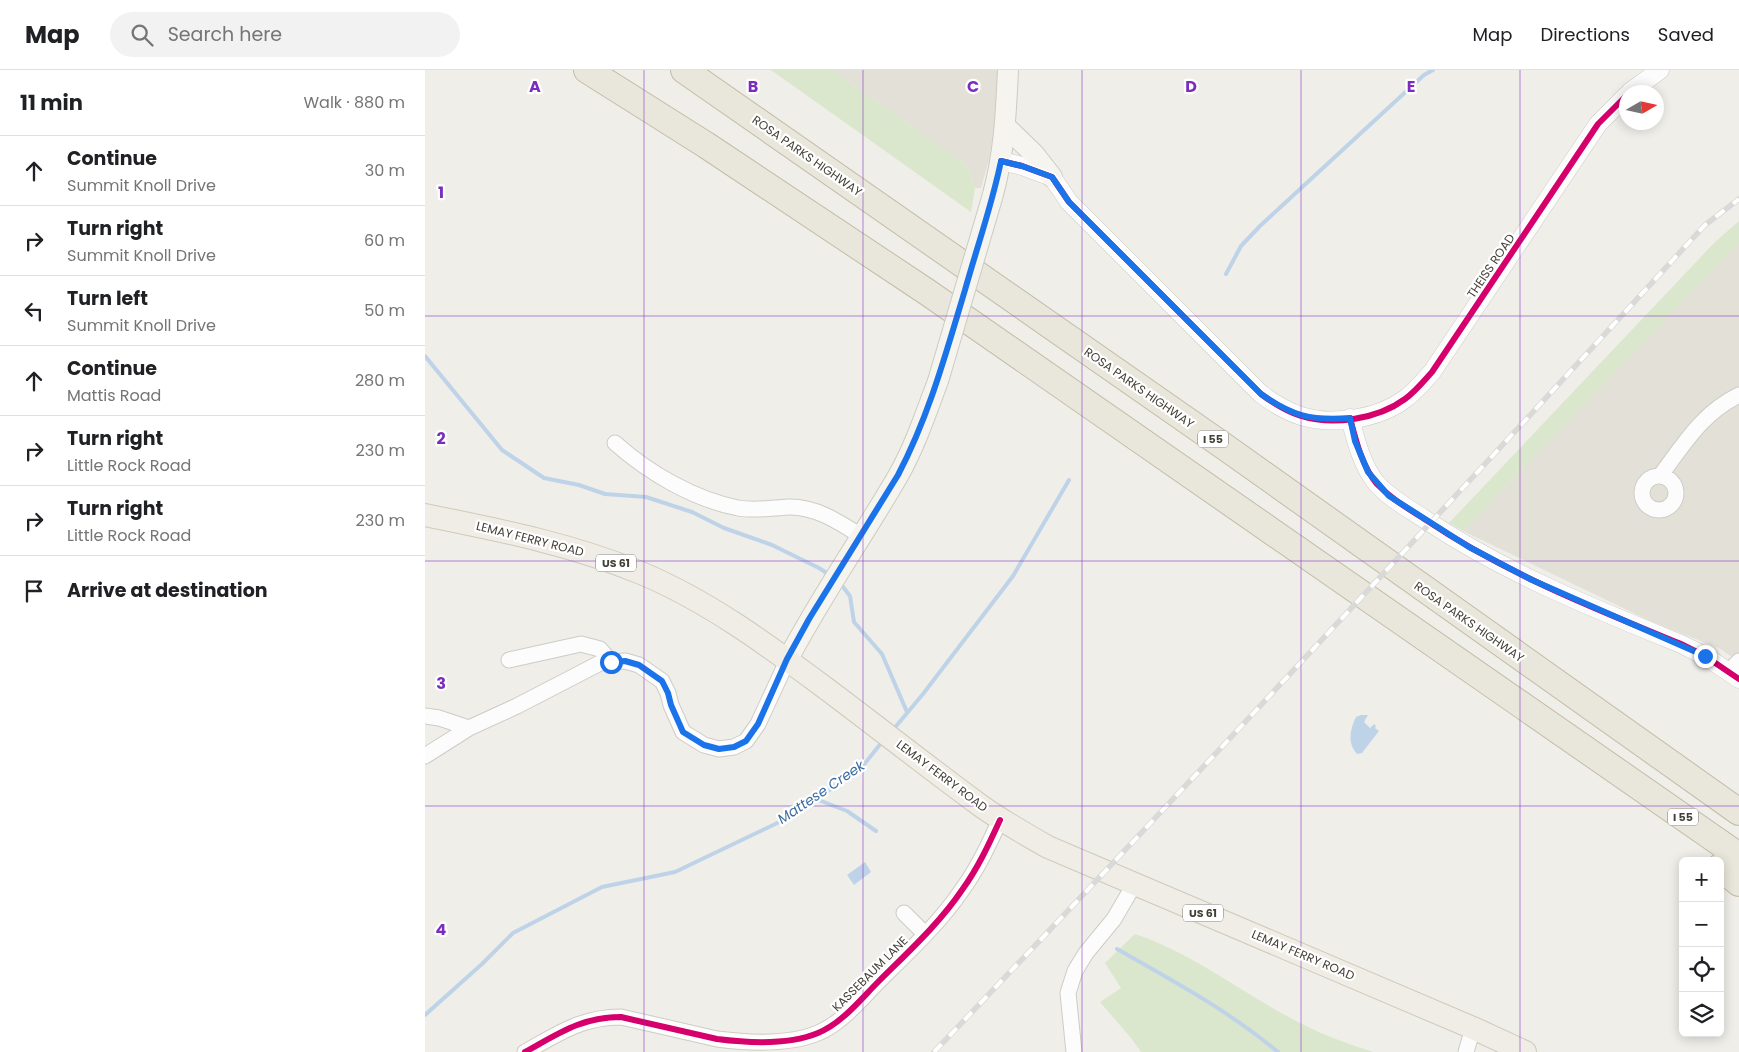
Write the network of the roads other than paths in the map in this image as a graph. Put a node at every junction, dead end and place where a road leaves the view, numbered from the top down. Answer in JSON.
{"nodes":[{"id":1,"x":587,"y":70,"type":"edge"},
{"id":2,"x":684,"y":70,"type":"edge"},
{"id":3,"x":1008,"y":70,"type":"edge"},
{"id":4,"x":1660,"y":70,"type":"edge"},
{"id":5,"x":1640,"y":85,"type":"edge"},
{"id":6,"x":1619,"y":103,"type":"edge"},
{"id":7,"x":1006,"y":127,"type":"junction"},
{"id":8,"x":1001,"y":161,"type":"junction"},
{"id":9,"x":1052,"y":177,"type":"junction"},
{"id":10,"x":1739,"y":394,"type":"edge"},
{"id":11,"x":1350,"y":418,"type":"junction"},
{"id":12,"x":615,"y":443,"type":"dead end"},
{"id":13,"x":1660,"y":476,"type":"dead end"},
{"id":14,"x":425,"y":515,"type":"edge"},
{"id":15,"x":861,"y":536,"type":"junction"},
{"id":16,"x":787,"y":659,"type":"junction"},
{"id":17,"x":509,"y":660,"type":"dead end"},
{"id":18,"x":611,"y":662,"type":"junction"},
{"id":19,"x":1736,"y":670,"type":"edge"},
{"id":20,"x":425,"y":716,"type":"edge"},
{"id":21,"x":469,"y":728,"type":"junction"},
{"id":22,"x":425,"y":756,"type":"edge"},
{"id":23,"x":1627,"y":778,"type":"junction"},
{"id":24,"x":1739,"y":812,"type":"edge"},
{"id":25,"x":1000,"y":820,"type":"junction"},
{"id":26,"x":1739,"y":856,"type":"edge"},
{"id":27,"x":1709,"y":857,"type":"edge"},
{"id":28,"x":1724,"y":870,"type":"edge"},
{"id":29,"x":1135,"y":883,"type":"junction"},
{"id":30,"x":1739,"y":883,"type":"edge"},
{"id":31,"x":904,"y":913,"type":"dead end"},
{"id":32,"x":925,"y":934,"type":"junction"},
{"id":33,"x":1473,"y":1028,"type":"junction"},
{"id":34,"x":789,"y":1047,"type":"edge"},
{"id":35,"x":525,"y":1052,"type":"edge"},
{"id":36,"x":1074,"y":1052,"type":"edge"},
{"id":37,"x":1466,"y":1052,"type":"edge"},
{"id":38,"x":1525,"y":1052,"type":"edge"}],
"edges":[{"from":1,"to":23,"type":"highway","number":"I 55"},
{"from":2,"to":24,"type":"highway","name":"ROSA PARKS HIGHWAY","number":"I 55"},
{"from":3,"to":7,"type":"main road"},
{"from":4,"to":5,"type":"street"},
{"from":6,"to":11,"type":"street","name":"THEISS ROAD"},
{"from":7,"to":8,"type":"main road"},
{"from":7,"to":9,"type":"main road"},
{"from":8,"to":9,"type":"street"},
{"from":8,"to":15,"type":"main road","bridge":true},
{"from":9,"to":11,"type":"street","name":"THEISS ROAD"},
{"from":10,"to":13,"type":"street"},
{"from":11,"to":19,"type":"street"},
{"from":12,"to":15,"type":"street"},
{"from":14,"to":16,"type":"main road","name":"LEMAY FERRY ROAD","number":"US 61"},
{"from":15,"to":16,"type":"main road"},
{"from":16,"to":18,"type":"street"},
{"from":16,"to":25,"type":"main road","name":"LEMAY FERRY ROAD","number":"US 61"},
{"from":17,"to":18,"type":"street"},
{"from":18,"to":21,"type":"street"},
{"from":20,"to":21,"type":"street"},
{"from":21,"to":22,"type":"street"},
{"from":23,"to":26,"type":"highway","number":"I 55"},
{"from":23,"to":27,"type":"highway"},
{"from":25,"to":29,"type":"main road","name":"LEMAY FERRY ROAD","number":"US 61"},
{"from":25,"to":32,"type":"street","name":"KASSEBAUM LANE"},
{"from":28,"to":30,"type":"highway"},
{"from":29,"to":33,"type":"main road","name":"LEMAY FERRY ROAD","number":"US 61"},
{"from":29,"to":36,"type":"street"},
{"from":31,"to":32,"type":"street"},
{"from":32,"to":34,"type":"street","name":"KASSEBAUM LANE"},
{"from":33,"to":37,"type":"street"},
{"from":33,"to":38,"type":"main road","name":"LEMAY FERRY ROAD","number":"US 61"},
{"from":34,"to":35,"type":"street","name":"KASSEBAUM LANE"}]}
